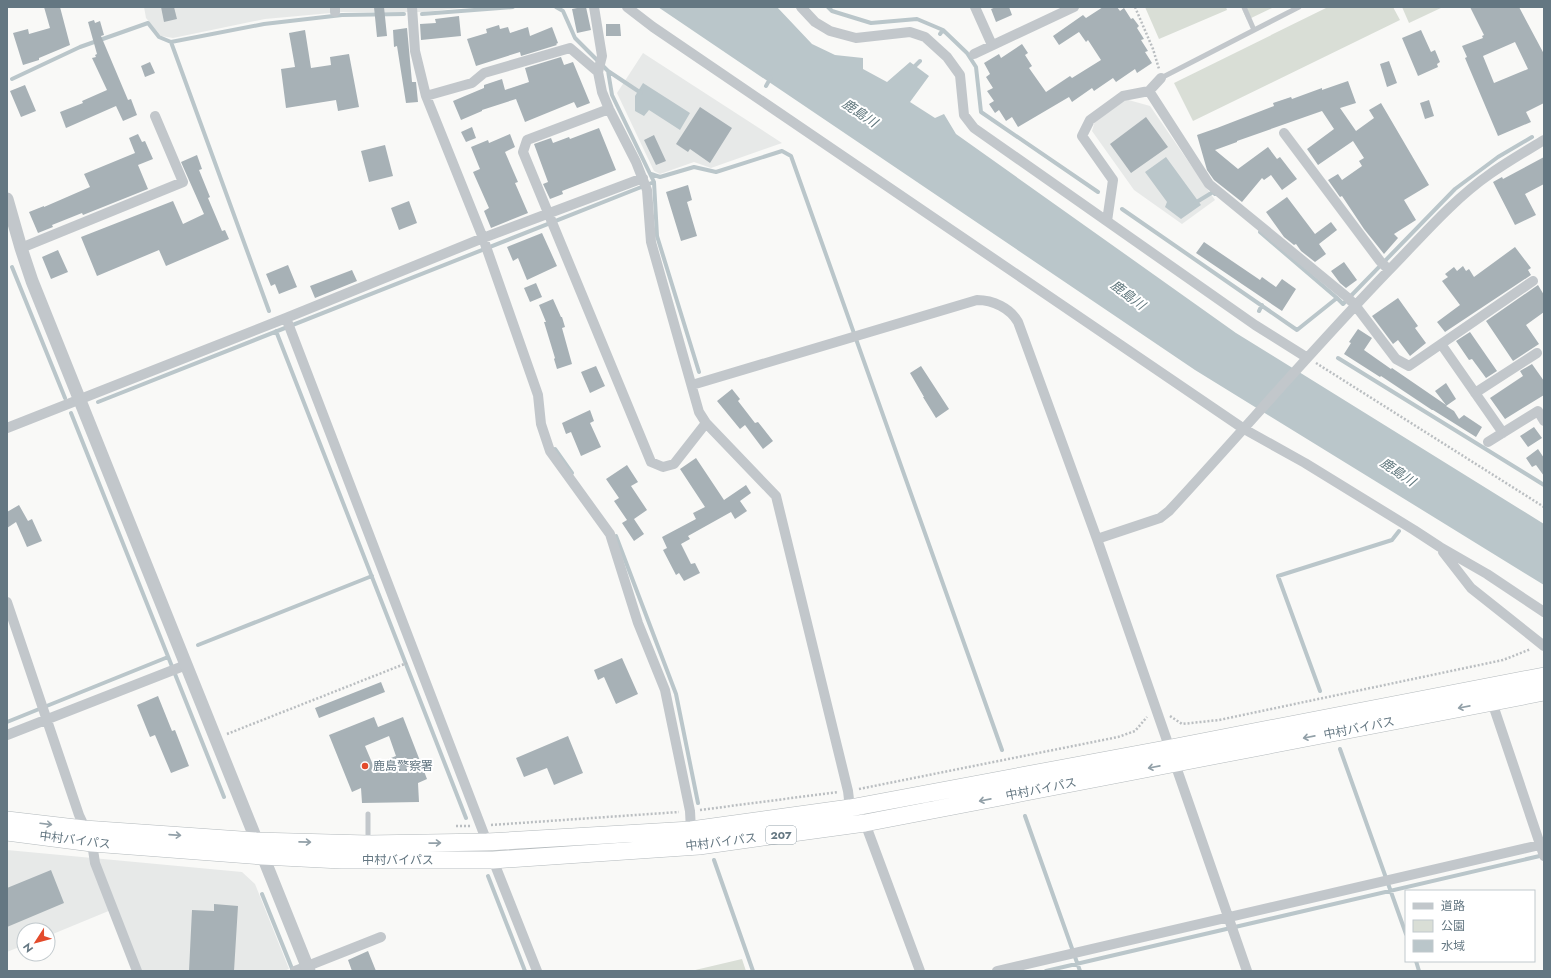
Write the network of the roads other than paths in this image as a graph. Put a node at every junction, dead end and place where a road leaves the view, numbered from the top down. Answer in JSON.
{"nodes":[{"id":1,"x":412,"y":7,"type":"edge"},
{"id":2,"x":594,"y":7,"type":"edge"},
{"id":3,"x":626,"y":7,"type":"edge"},
{"id":4,"x":801,"y":7,"type":"edge"},
{"id":5,"x":975,"y":7,"type":"edge"},
{"id":6,"x":1074,"y":7,"type":"edge"},
{"id":7,"x":1244,"y":7,"type":"edge"},
{"id":8,"x":1299,"y":7,"type":"edge"},
{"id":9,"x":1056,"y":11,"type":"edge"},
{"id":10,"x":1254,"y":30,"type":"junction"},
{"id":11,"x":992,"y":45,"type":"junction"},
{"id":12,"x":974,"y":54,"type":"dead end"},
{"id":13,"x":598,"y":72,"type":"junction"},
{"id":14,"x":1161,"y":78,"type":"joint"},
{"id":15,"x":1149,"y":91,"type":"junction"},
{"id":16,"x":426,"y":96,"type":"junction"},
{"id":17,"x":609,"y":110,"type":"junction"},
{"id":18,"x":155,"y":116,"type":"dead end"},
{"id":19,"x":1284,"y":133,"type":"dead end"},
{"id":20,"x":1544,"y":140,"type":"edge"},
{"id":21,"x":643,"y":178,"type":"junction"},
{"id":22,"x":7,"y":202,"type":"edge"},
{"id":23,"x":548,"y":214,"type":"junction"},
{"id":24,"x":1107,"y":221,"type":"junction"},
{"id":25,"x":483,"y":238,"type":"junction"},
{"id":26,"x":21,"y":248,"type":"junction"},
{"id":27,"x":1389,"y":270,"type":"junction"},
{"id":28,"x":1533,"y":281,"type":"dead end"},
{"id":29,"x":1351,"y":301,"type":"junction"},
{"id":30,"x":286,"y":318,"type":"junction"},
{"id":31,"x":1442,"y":344,"type":"junction"},
{"id":32,"x":1537,"y":353,"type":"dead end"},
{"id":33,"x":1306,"y":357,"type":"junction"},
{"id":34,"x":692,"y":385,"type":"junction"},
{"id":35,"x":1475,"y":393,"type":"junction"},
{"id":36,"x":80,"y":399,"type":"junction"},
{"id":37,"x":1544,"y":421,"type":"edge"},
{"id":38,"x":706,"y":423,"type":"junction"},
{"id":39,"x":7,"y":428,"type":"edge"},
{"id":40,"x":1244,"y":429,"type":"junction"},
{"id":41,"x":1502,"y":433,"type":"junction"},
{"id":42,"x":1488,"y":442,"type":"dead end"},
{"id":43,"x":1097,"y":539,"type":"junction"},
{"id":44,"x":1440,"y":547,"type":"junction"},
{"id":45,"x":7,"y":602,"type":"edge"},
{"id":46,"x":1544,"y":612,"type":"edge"},
{"id":47,"x":1544,"y":645,"type":"edge"},
{"id":48,"x":183,"y":667,"type":"junction"},
{"id":49,"x":1544,"y":676,"type":"edge"},
{"id":50,"x":1544,"y":692,"type":"edge"},
{"id":51,"x":1492,"y":702,"type":"junction"},
{"id":52,"x":47,"y":720,"type":"junction"},
{"id":53,"x":7,"y":735,"type":"edge"},
{"id":54,"x":1173,"y":756,"type":"junction"},
{"id":55,"x":850,"y":808,"type":"junction"},
{"id":56,"x":368,"y":814,"type":"dead end"},
{"id":57,"x":7,"y":820,"type":"edge"},
{"id":58,"x":865,"y":823,"type":"junction"},
{"id":59,"x":691,"y":830,"type":"junction"},
{"id":60,"x":7,"y":832,"type":"edge"},
{"id":61,"x":88,"y":836,"type":"junction"},
{"id":62,"x":487,"y":842,"type":"junction"},
{"id":63,"x":368,"y":844,"type":"junction"},
{"id":64,"x":1542,"y":844,"type":"edge"},
{"id":65,"x":259,"y":849,"type":"junction"},
{"id":66,"x":1544,"y":856,"type":"edge"},
{"id":67,"x":494,"y":860,"type":"junction"},
{"id":68,"x":1229,"y":916,"type":"junction"},
{"id":69,"x":381,"y":937,"type":"dead end"},
{"id":70,"x":302,"y":969,"type":"edge"},
{"id":71,"x":137,"y":971,"type":"edge"},
{"id":72,"x":538,"y":971,"type":"edge"},
{"id":73,"x":920,"y":971,"type":"edge"},
{"id":74,"x":997,"y":971,"type":"edge"},
{"id":75,"x":1247,"y":971,"type":"edge"}],
"edges":[{"from":1,"to":16,"type":"street"},
{"from":2,"to":13,"type":"street"},
{"from":3,"to":40,"type":"street"},
{"from":4,"to":24,"type":"street"},
{"from":5,"to":11,"type":"street"},
{"from":6,"to":9,"type":"street"},
{"from":7,"to":10,"type":"lane"},
{"from":8,"to":10,"type":"lane"},
{"from":9,"to":11,"type":"street"},
{"from":10,"to":14,"type":"lane"},
{"from":11,"to":12,"type":"street"},
{"from":13,"to":16,"type":"street"},
{"from":13,"to":17,"type":"street"},
{"from":14,"to":15,"type":"street"},
{"from":15,"to":24,"type":"street"},
{"from":15,"to":29,"type":"street"},
{"from":16,"to":25,"type":"street"},
{"from":17,"to":21,"type":"street"},
{"from":17,"to":23,"type":"street"},
{"from":18,"to":26,"type":"street"},
{"from":19,"to":27,"type":"street"},
{"from":20,"to":27,"type":"street"},
{"from":21,"to":23,"type":"street"},
{"from":21,"to":34,"type":"street"},
{"from":22,"to":26,"type":"street"},
{"from":23,"to":25,"type":"street"},
{"from":23,"to":38,"type":"street"},
{"from":24,"to":33,"type":"street"},
{"from":25,"to":30,"type":"street"},
{"from":25,"to":59,"type":"street"},
{"from":26,"to":36,"type":"street"},
{"from":27,"to":29,"type":"street"},
{"from":28,"to":31,"type":"street"},
{"from":29,"to":31,"type":"street"},
{"from":29,"to":33,"type":"street"},
{"from":30,"to":36,"type":"street"},
{"from":30,"to":62,"type":"street"},
{"from":31,"to":35,"type":"street"},
{"from":32,"to":35,"type":"street"},
{"from":33,"to":40,"type":"street"},
{"from":34,"to":38,"type":"street"},
{"from":34,"to":43,"type":"street"},
{"from":35,"to":41,"type":"street"},
{"from":36,"to":39,"type":"street"},
{"from":36,"to":48,"type":"street"},
{"from":37,"to":41,"type":"street"},
{"from":38,"to":55,"type":"street"},
{"from":40,"to":43,"type":"street"},
{"from":40,"to":44,"type":"street"},
{"from":41,"to":42,"type":"street"},
{"from":43,"to":54,"type":"street"},
{"from":44,"to":46,"type":"street"},
{"from":44,"to":47,"type":"street"},
{"from":45,"to":52,"type":"street"},
{"from":48,"to":52,"type":"street"},
{"from":48,"to":65,"type":"street"},
{"from":49,"to":54,"type":"highway","name":"中村バイパス","number":"207"},
{"from":50,"to":51,"type":"highway","name":"中村バイパス","number":"207"},
{"from":51,"to":54,"type":"highway","name":"中村バイパス","number":"207","one_way":true},
{"from":51,"to":64,"type":"street"},
{"from":52,"to":53,"type":"street"},
{"from":52,"to":61,"type":"street"},
{"from":54,"to":55,"type":"highway","name":"中村バイパス","number":"207"},
{"from":54,"to":58,"type":"highway","name":"中村バイパス","number":"207","one_way":true},
{"from":54,"to":68,"type":"street"},
{"from":55,"to":59,"type":"highway","name":"中村バイパス","number":"207"},
{"from":56,"to":63,"type":"lane"},
{"from":57,"to":61,"type":"highway","name":"中村バイパス","number":"207","one_way":true},
{"from":58,"to":67,"type":"highway","name":"中村バイパス","number":"207"},
{"from":58,"to":73,"type":"street"},
{"from":59,"to":62,"type":"highway","name":"中村バイパス","number":"207"},
{"from":60,"to":61,"type":"highway","name":"中村バイパス","number":"207"},
{"from":61,"to":65,"type":"highway","name":"中村バイパス","number":"207"},
{"from":61,"to":71,"type":"street"},
{"from":63,"to":62,"type":"highway","name":"中村バイパス","number":"207","one_way":true},
{"from":65,"to":63,"type":"highway","name":"中村バイパス","number":"207","one_way":true},
{"from":64,"to":66,"type":"street"},
{"from":64,"to":68,"type":"street"},
{"from":65,"to":67,"type":"highway","name":"中村バイパス","number":"207"},
{"from":65,"to":70,"type":"street"},
{"from":67,"to":72,"type":"street"},
{"from":68,"to":74,"type":"street"},
{"from":68,"to":75,"type":"street"},
{"from":69,"to":70,"type":"street"}]}
